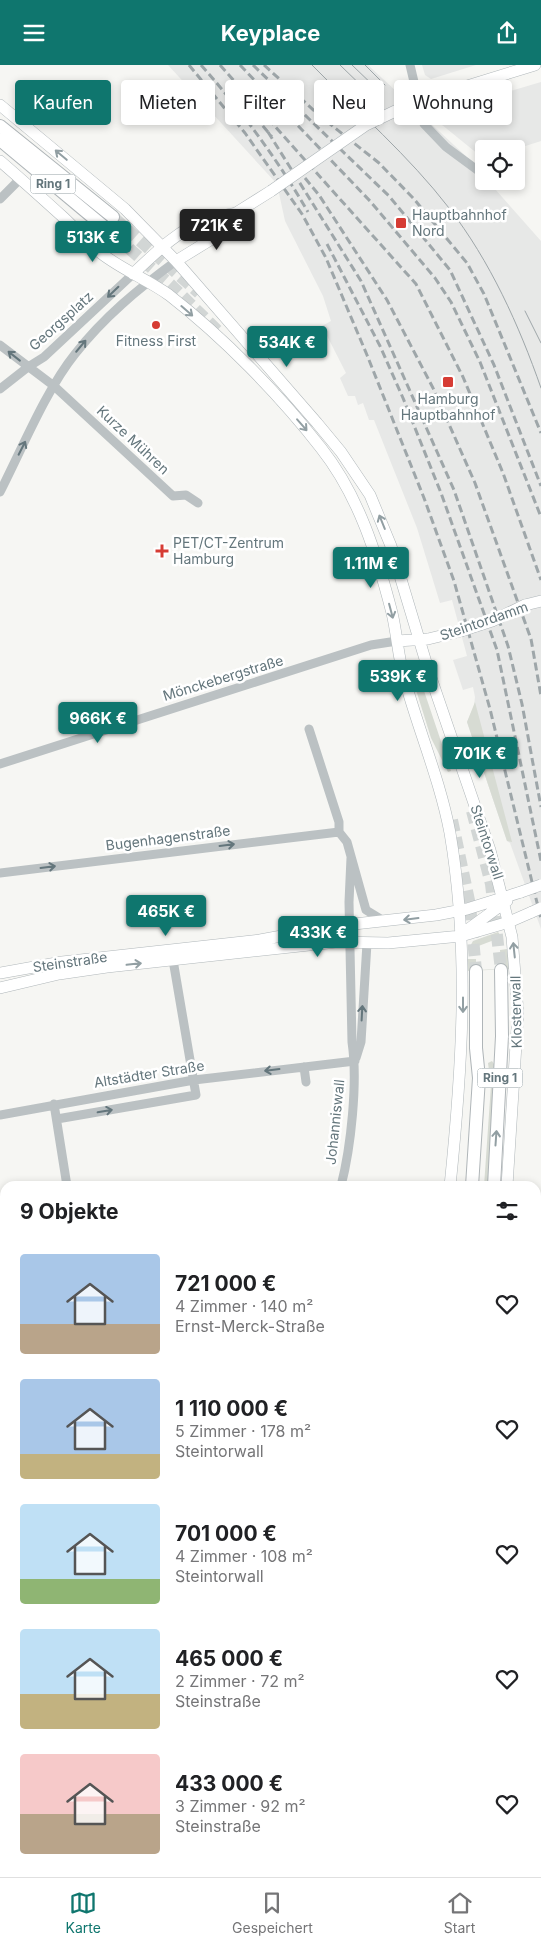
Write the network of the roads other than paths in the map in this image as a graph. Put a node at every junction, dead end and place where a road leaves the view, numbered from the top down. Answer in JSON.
{"nodes":[{"id":1,"x":410,"y":65,"type":"edge"},
{"id":2,"x":535,"y":65,"type":"edge"},
{"id":3,"x":412,"y":80,"type":"edge"},
{"id":4,"x":486,"y":80,"type":"edge"},
{"id":5,"x":0,"y":105,"type":"edge"},
{"id":6,"x":394,"y":112,"type":"edge"},
{"id":7,"x":425,"y":125,"type":"edge"},
{"id":8,"x":0,"y":126,"type":"edge"},
{"id":9,"x":0,"y":139,"type":"edge"},
{"id":10,"x":0,"y":161,"type":"edge"},
{"id":11,"x":475,"y":168,"type":"edge"},
{"id":12,"x":20,"y":179,"type":"junction"},
{"id":13,"x":0,"y":199,"type":"edge"},
{"id":14,"x":236,"y":213,"type":"junction"},
{"id":15,"x":112,"y":217,"type":"tunnel mouth"},
{"id":16,"x":102,"y":225,"type":"tunnel mouth"},
{"id":17,"x":162,"y":247,"type":"junction"},
{"id":18,"x":176,"y":261,"type":"junction"},
{"id":19,"x":133,"y":274,"type":"junction"},
{"id":20,"x":148,"y":282,"type":"junction"},
{"id":21,"x":0,"y":345,"type":"edge"},
{"id":22,"x":28,"y":367,"type":"junction"},
{"id":23,"x":54,"y":386,"type":"junction"},
{"id":24,"x":0,"y":389,"type":"edge"},
{"id":25,"x":0,"y":492,"type":"edge"},
{"id":26,"x":198,"y":503,"type":"dead end"},
{"id":27,"x":541,"y":601,"type":"edge"},
{"id":28,"x":397,"y":641,"type":"junction"},
{"id":29,"x":420,"y":641,"type":"junction"},
{"id":30,"x":309,"y":729,"type":"dead end"},
{"id":31,"x":0,"y":764,"type":"edge"},
{"id":32,"x":339,"y":832,"type":"junction"},
{"id":33,"x":351,"y":858,"type":"junction"},
{"id":34,"x":0,"y":873,"type":"edge"},
{"id":35,"x":541,"y":885,"type":"edge"},
{"id":36,"x":504,"y":900,"type":"junction"},
{"id":37,"x":541,"y":908,"type":"edge"},
{"id":38,"x":462,"y":910,"type":"junction"},
{"id":39,"x":386,"y":922,"type":"junction"},
{"id":40,"x":509,"y":922,"type":"junction"},
{"id":41,"x":475,"y":923,"type":"junction"},
{"id":42,"x":351,"y":925,"type":"junction"},
{"id":43,"x":492,"y":927,"type":"junction"},
{"id":44,"x":460,"y":935,"type":"junction"},
{"id":45,"x":351,"y":942,"type":"junction"},
{"id":46,"x":367,"y":943,"type":"junction"},
{"id":47,"x":174,"y":965,"type":"junction"},
{"id":48,"x":501,"y":970,"type":"tunnel mouth"},
{"id":49,"x":476,"y":971,"type":"tunnel mouth"},
{"id":50,"x":0,"y":973,"type":"edge"},
{"id":51,"x":0,"y":988,"type":"edge"},
{"id":52,"x":355,"y":1061,"type":"junction"},
{"id":53,"x":304,"y":1067,"type":"junction"},
{"id":54,"x":194,"y":1080,"type":"junction"},
{"id":55,"x":306,"y":1082,"type":"dead end"},
{"id":56,"x":58,"y":1103,"type":"junction"},
{"id":57,"x":0,"y":1115,"type":"edge"},
{"id":58,"x":57,"y":1119,"type":"junction"},
{"id":59,"x":66,"y":1181,"type":"edge"},
{"id":60,"x":342,"y":1181,"type":"edge"},
{"id":61,"x":450,"y":1181,"type":"edge"},
{"id":62,"x":472,"y":1181,"type":"edge"},
{"id":63,"x":494,"y":1181,"type":"edge"},
{"id":64,"x":507,"y":1181,"type":"edge"}],
"edges":[{"from":1,"to":3,"type":"street"},
{"from":2,"to":4,"type":"main road"},
{"from":17,"to":5,"type":"main road","number":"Ring 1","one_way":true},
{"from":6,"to":14,"type":"main road","bridge":true},
{"from":7,"to":11,"type":"street"},
{"from":8,"to":15,"type":"main road","number":"Ring 1"},
{"from":9,"to":16,"type":"main road","number":"Ring 1"},
{"from":10,"to":12,"type":"main road","number":"Ring 1"},
{"from":12,"to":13,"type":"street"},
{"from":12,"to":19,"type":"main road","number":"Ring 1"},
{"from":14,"to":17,"type":"main road"},
{"from":14,"to":18,"type":"main road"},
{"from":17,"to":18,"type":"main road","number":"Ring 1"},
{"from":17,"to":19,"type":"main road"},
{"from":18,"to":20,"type":"street","name":"Georgsplatz"},
{"from":29,"to":18,"type":"main road","name":"Steintorwall","number":"Ring 1","one_way":true},
{"from":19,"to":20,"type":"main road","number":"Ring 1"},
{"from":19,"to":22,"type":"street","name":"Georgsplatz","one_way":true},
{"from":23,"to":20,"type":"street","name":"Georgsplatz","one_way":true},
{"from":20,"to":28,"type":"main road","number":"Ring 1","one_way":true},
{"from":22,"to":21,"type":"street","one_way":true},
{"from":22,"to":23,"type":"street","name":"Georgsplatz"},
{"from":22,"to":24,"type":"street"},
{"from":25,"to":23,"type":"street","one_way":true},
{"from":23,"to":26,"type":"street","name":"Kurze Mühren"},
{"from":27,"to":29,"type":"main road","name":"Steintordamm","bridge":true},
{"from":28,"to":29,"type":"main road","name":"Steintordamm"},
{"from":28,"to":31,"type":"street","name":"Mönckebergstraße"},
{"from":28,"to":38,"type":"main road","number":"Ring 1"},
{"from":29,"to":36,"type":"main road","name":"Steintorwall","number":"Ring 1"},
{"from":30,"to":32,"type":"street"},
{"from":32,"to":33,"type":"street"},
{"from":34,"to":32,"type":"street","name":"Bugenhagenstraße","one_way":true},
{"from":33,"to":39,"type":"street"},
{"from":33,"to":42,"type":"street","name":"Johanniswall"},
{"from":35,"to":36,"type":"main road","bridge":true},
{"from":36,"to":38,"type":"main road","name":"Steinstraße"},
{"from":36,"to":40,"type":"main road","name":"Klosterwall","number":"Ring 1"},
{"from":36,"to":41,"type":"main road"},
{"from":37,"to":40,"type":"main road","name":"Steinstraße","bridge":true},
{"from":38,"to":39,"type":"main road","name":"Steinstraße","one_way":true},
{"from":38,"to":41,"type":"main road","number":"Ring 1"},
{"from":38,"to":44,"type":"main road","number":"Ring 1"},
{"from":39,"to":42,"type":"main road","name":"Steinstraße"},
{"from":40,"to":43,"type":"main road","name":"Steinstraße"},
{"from":64,"to":40,"type":"main road","name":"Klosterwall","number":"Ring 1","one_way":true},
{"from":41,"to":43,"type":"main road"},
{"from":41,"to":44,"type":"main road"},
{"from":42,"to":45,"type":"street","name":"Johanniswall"},
{"from":42,"to":50,"type":"main road","name":"Steinstraße"},
{"from":43,"to":44,"type":"main road","name":"Steinstraße"},
{"from":44,"to":46,"type":"main road","name":"Steinstraße"},
{"from":44,"to":61,"type":"main road","number":"Ring 1","one_way":true},
{"from":45,"to":46,"type":"main road","name":"Steinstraße"},
{"from":45,"to":47,"type":"main road","name":"Steinstraße"},
{"from":45,"to":52,"type":"street","name":"Johanniswall"},
{"from":52,"to":46,"type":"street","name":"Johanniswall","one_way":true},
{"from":51,"to":47,"type":"main road","name":"Steinstraße","one_way":true},
{"from":47,"to":54,"type":"street"},
{"from":63,"to":48,"type":"main road","number":"Ring 1","one_way":true},
{"from":49,"to":62,"type":"main road","number":"Ring 1"},
{"from":52,"to":53,"type":"street","name":"Altstädter Straße"},
{"from":52,"to":60,"type":"street","name":"Johanniswall"},
{"from":53,"to":54,"type":"street","name":"Altstädter Straße","one_way":true},
{"from":53,"to":55,"type":"street"},
{"from":54,"to":56,"type":"street","name":"Altstädter Straße"},
{"from":58,"to":54,"type":"street","name":"Altstädter Straße","one_way":true},
{"from":56,"to":57,"type":"street","name":"Altstädter Straße"},
{"from":56,"to":58,"type":"street"},
{"from":58,"to":59,"type":"street"}]}
